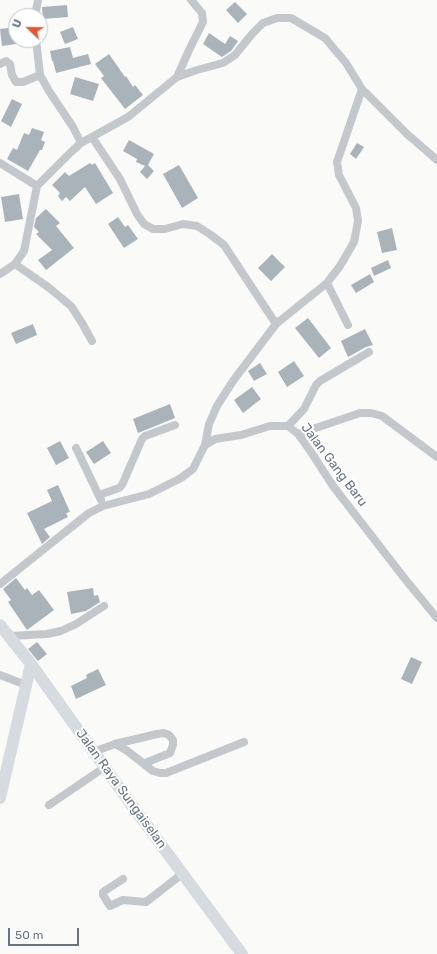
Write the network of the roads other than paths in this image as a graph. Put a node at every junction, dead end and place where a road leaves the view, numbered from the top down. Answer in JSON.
{"nodes":[{"id":1,"x":191,"y":0,"type":"edge"},
{"id":2,"x":37,"y":48,"type":"edge"},
{"id":3,"x":0,"y":64,"type":"edge"},
{"id":4,"x":40,"y":74,"type":"junction"},
{"id":5,"x":177,"y":77,"type":"junction"},
{"id":6,"x":362,"y":89,"type":"junction"},
{"id":7,"x":92,"y":137,"type":"junction"},
{"id":8,"x":82,"y":143,"type":"junction"},
{"id":9,"x":437,"y":160,"type":"edge"},
{"id":10,"x":0,"y":163,"type":"edge"},
{"id":11,"x":37,"y":186,"type":"junction"},
{"id":12,"x":15,"y":264,"type":"junction"},
{"id":13,"x":0,"y":274,"type":"edge"},
{"id":14,"x":327,"y":283,"type":"junction"},
{"id":15,"x":276,"y":324,"type":"junction"},
{"id":16,"x":348,"y":325,"type":"dead end"},
{"id":17,"x":92,"y":342,"type":"dead end"},
{"id":18,"x":369,"y":352,"type":"dead end"},
{"id":19,"x":175,"y":425,"type":"dead end"},
{"id":20,"x":288,"y":426,"type":"junction"},
{"id":21,"x":298,"y":434,"type":"junction"},
{"id":22,"x":206,"y":445,"type":"junction"},
{"id":23,"x":76,"y":448,"type":"dead end"},
{"id":24,"x":437,"y":457,"type":"edge"},
{"id":25,"x":99,"y":496,"type":"junction"},
{"id":26,"x":103,"y":506,"type":"junction"},
{"id":27,"x":0,"y":584,"type":"edge"},
{"id":28,"x":104,"y":606,"type":"dead end"},
{"id":29,"x":437,"y":618,"type":"edge"},
{"id":30,"x":0,"y":625,"type":"edge"},
{"id":31,"x":10,"y":636,"type":"junction"},
{"id":32,"x":31,"y":664,"type":"junction"},
{"id":33,"x":0,"y":675,"type":"edge"},
{"id":34,"x":26,"y":685,"type":"junction"},
{"id":35,"x":244,"y":742,"type":"dead end"},
{"id":36,"x":115,"y":744,"type":"junction"},
{"id":37,"x":94,"y":752,"type":"junction"},
{"id":38,"x":145,"y":763,"type":"junction"},
{"id":39,"x":105,"y":767,"type":"junction"},
{"id":40,"x":0,"y":798,"type":"edge"},
{"id":41,"x":49,"y":805,"type":"dead end"},
{"id":42,"x":182,"y":874,"type":"junction"},
{"id":43,"x":123,"y":879,"type":"dead end"},
{"id":44,"x":242,"y":954,"type":"edge"}],
"edges":[{"from":1,"to":5,"type":"street"},
{"from":2,"to":4,"type":"street"},
{"from":3,"to":4,"type":"street"},
{"from":4,"to":8,"type":"street"},
{"from":5,"to":6,"type":"street"},
{"from":5,"to":7,"type":"street"},
{"from":6,"to":9,"type":"street"},
{"from":6,"to":14,"type":"street"},
{"from":7,"to":8,"type":"street"},
{"from":7,"to":15,"type":"street"},
{"from":8,"to":11,"type":"street"},
{"from":10,"to":11,"type":"street"},
{"from":11,"to":12,"type":"street"},
{"from":12,"to":13,"type":"street"},
{"from":12,"to":17,"type":"street"},
{"from":14,"to":15,"type":"street"},
{"from":14,"to":16,"type":"street"},
{"from":15,"to":22,"type":"street"},
{"from":18,"to":20,"type":"street"},
{"from":19,"to":25,"type":"street"},
{"from":20,"to":21,"type":"street","name":"Jalan Gang Baru"},
{"from":20,"to":22,"type":"street","name":"Jalan Gang Baru"},
{"from":21,"to":24,"type":"street"},
{"from":21,"to":29,"type":"street","name":"Jalan Gang Baru"},
{"from":22,"to":26,"type":"street"},
{"from":23,"to":25,"type":"street"},
{"from":25,"to":26,"type":"street"},
{"from":26,"to":27,"type":"street"},
{"from":28,"to":31,"type":"street"},
{"from":30,"to":31,"type":"main road","name":"Jalan Raya Sungaiselan"},
{"from":31,"to":32,"type":"main road","name":"Jalan Raya Sungaiselan"},
{"from":32,"to":34,"type":"main road"},
{"from":32,"to":37,"type":"main road","name":"Jalan Raya Sungaiselan"},
{"from":33,"to":34,"type":"street"},
{"from":34,"to":40,"type":"main road"},
{"from":35,"to":38,"type":"street"},
{"from":36,"to":37,"type":"street"},
{"from":36,"to":38,"type":"street"},
{"from":36,"to":38,"type":"street"},
{"from":37,"to":39,"type":"main road","name":"Jalan Raya Sungaiselan"},
{"from":39,"to":41,"type":"street"},
{"from":39,"to":42,"type":"main road","name":"Jalan Raya Sungaiselan"},
{"from":42,"to":43,"type":"street"},
{"from":42,"to":44,"type":"main road","name":"Jalan Raya Sungaiselan"}]}
